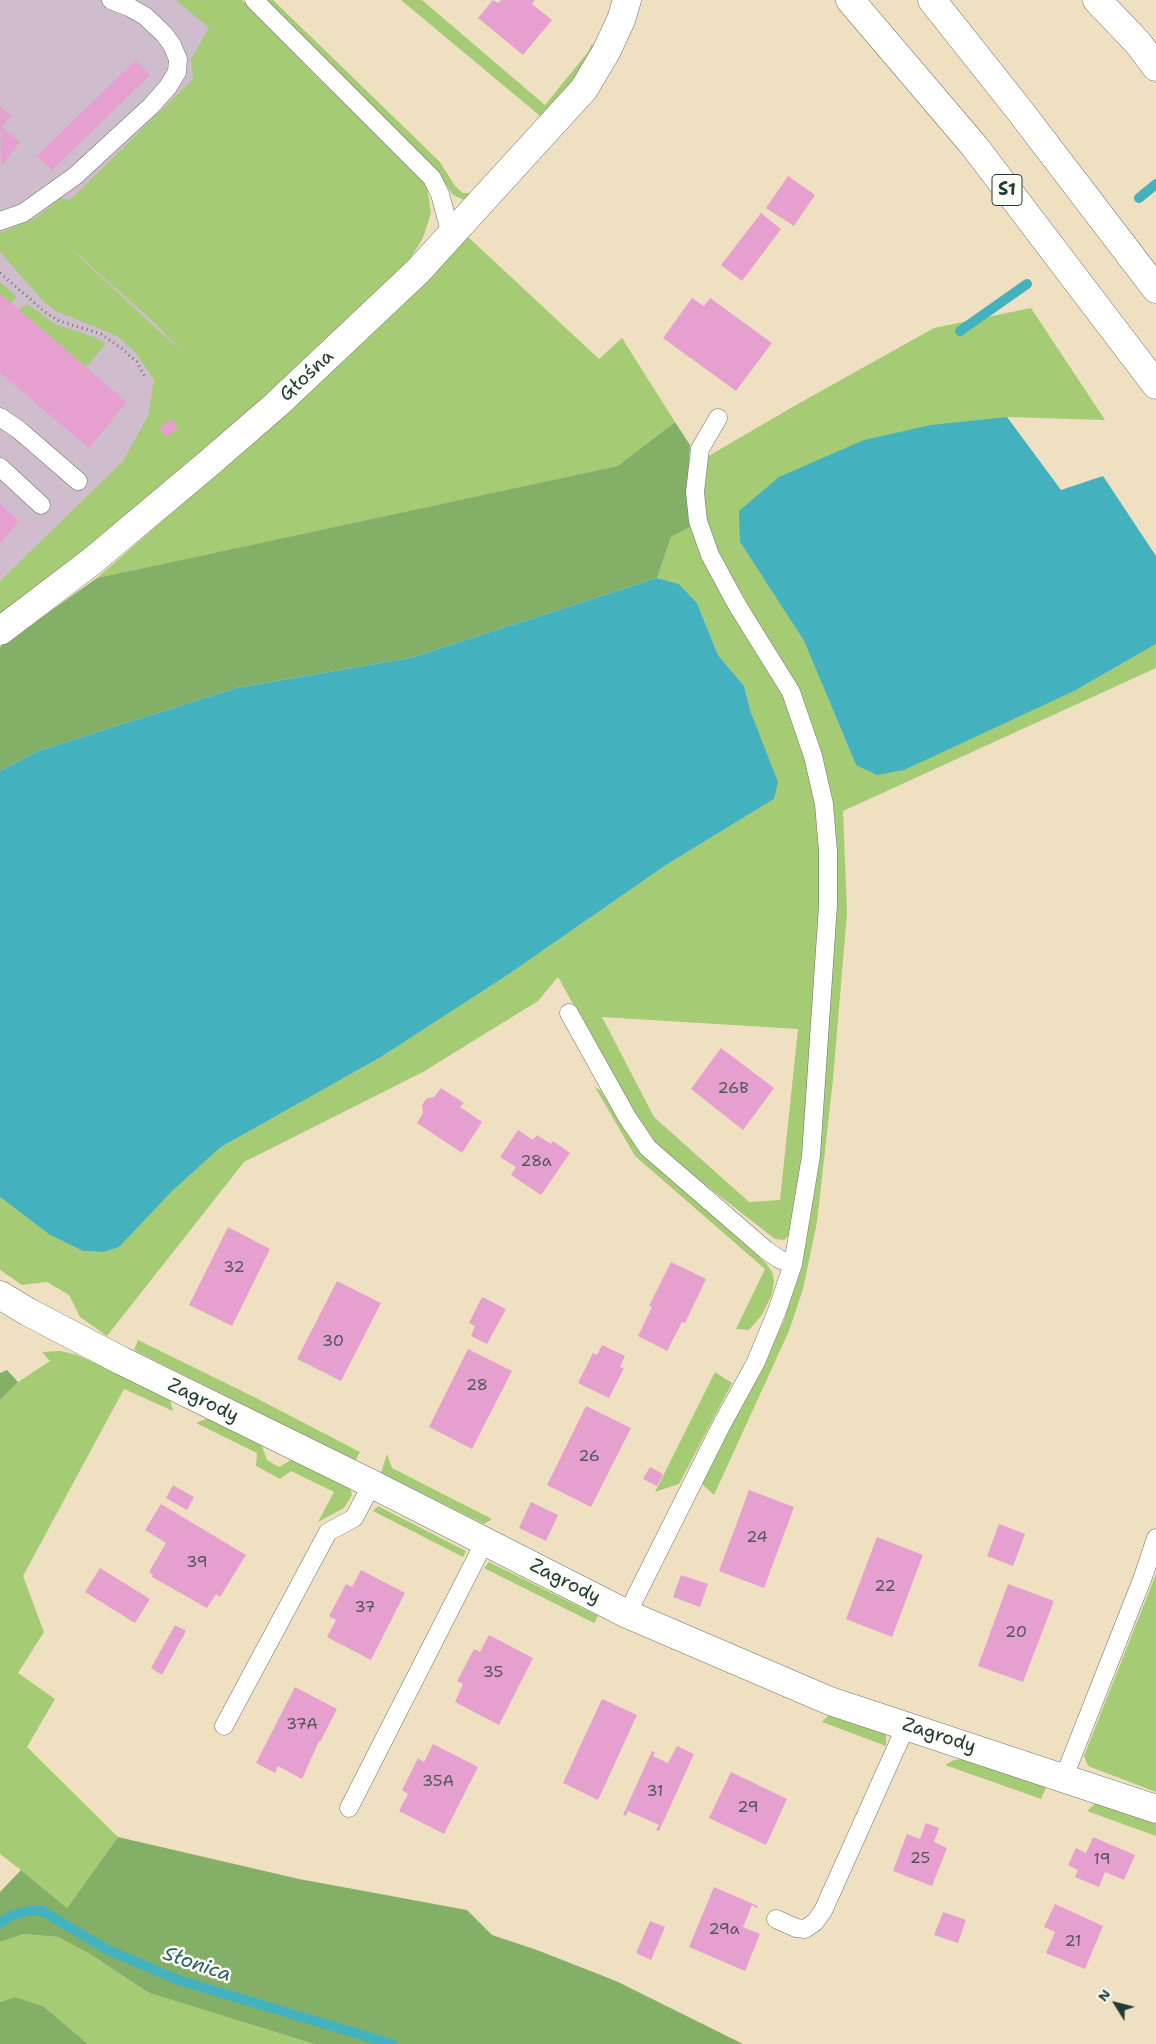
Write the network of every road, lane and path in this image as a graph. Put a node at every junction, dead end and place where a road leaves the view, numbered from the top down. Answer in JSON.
{"nodes":[{"id":1,"x":111,"y":0,"type":"edge"},
{"id":2,"x":254,"y":0,"type":"edge"},
{"id":3,"x":627,"y":0,"type":"edge"},
{"id":4,"x":850,"y":0,"type":"edge"},
{"id":5,"x":932,"y":0,"type":"edge"},
{"id":6,"x":1097,"y":0,"type":"edge"},
{"id":7,"x":1156,"y":67,"type":"edge"},
{"id":8,"x":0,"y":221,"type":"edge"},
{"id":9,"x":451,"y":235,"type":"junction"},
{"id":10,"x":0,"y":273,"type":"edge"},
{"id":11,"x":1156,"y":289,"type":"edge"},
{"id":12,"x":146,"y":379,"type":"dead end"},
{"id":13,"x":1156,"y":385,"type":"edge"},
{"id":14,"x":0,"y":417,"type":"edge"},
{"id":15,"x":718,"y":418,"type":"dead end"},
{"id":16,"x":0,"y":467,"type":"edge"},
{"id":17,"x":78,"y":481,"type":"dead end"},
{"id":18,"x":41,"y":505,"type":"dead end"},
{"id":19,"x":0,"y":631,"type":"edge"},
{"id":20,"x":570,"y":1013,"type":"dead end"},
{"id":21,"x":793,"y":1264,"type":"junction"},
{"id":22,"x":0,"y":1295,"type":"edge"},
{"id":23,"x":372,"y":1484,"type":"junction"},
{"id":24,"x":1156,"y":1538,"type":"edge"},
{"id":25,"x":485,"y":1541,"type":"junction"},
{"id":26,"x":627,"y":1614,"type":"junction"},
{"id":27,"x":224,"y":1726,"type":"dead end"},
{"id":28,"x":906,"y":1726,"type":"junction"},
{"id":29,"x":1064,"y":1777,"type":"junction"},
{"id":30,"x":349,"y":1808,"type":"dead end"},
{"id":31,"x":1156,"y":1809,"type":"edge"},
{"id":32,"x":776,"y":1920,"type":"dead end"}],
"edges":[{"from":1,"to":8,"type":"lane"},
{"from":2,"to":9,"type":"lane"},
{"from":3,"to":9,"type":"main road","name":"Głośna"},
{"from":4,"to":13,"type":"main road","number":"S1"},
{"from":5,"to":11,"type":"main road"},
{"from":6,"to":7,"type":"main road"},
{"from":9,"to":19,"type":"main road","name":"Głośna"},
{"from":10,"to":12,"type":"path"},
{"from":14,"to":17,"type":"lane"},
{"from":15,"to":21,"type":"lane"},
{"from":16,"to":18,"type":"lane"},
{"from":20,"to":21,"type":"lane"},
{"from":21,"to":26,"type":"lane"},
{"from":22,"to":23,"type":"main road","name":"Zagrody"},
{"from":23,"to":25,"type":"main road","name":"Zagrody"},
{"from":23,"to":27,"type":"lane"},
{"from":24,"to":29,"type":"lane"},
{"from":25,"to":26,"type":"main road","name":"Zagrody"},
{"from":25,"to":30,"type":"lane"},
{"from":26,"to":28,"type":"main road","name":"Zagrody"},
{"from":28,"to":29,"type":"main road","name":"Zagrody"},
{"from":28,"to":32,"type":"lane"},
{"from":29,"to":31,"type":"main road","name":"Zagrody"}]}
